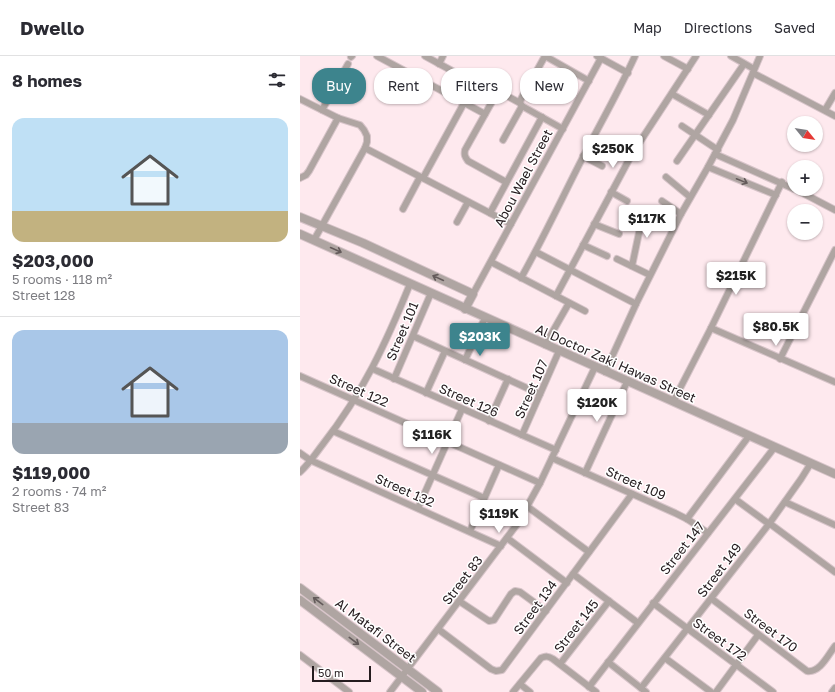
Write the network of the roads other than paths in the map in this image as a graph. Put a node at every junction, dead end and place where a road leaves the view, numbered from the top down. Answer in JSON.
{"nodes":[{"id":1,"x":377,"y":56,"type":"edge"},
{"id":2,"x":425,"y":56,"type":"edge"},
{"id":3,"x":443,"y":56,"type":"edge"},
{"id":4,"x":545,"y":56,"type":"edge"},
{"id":5,"x":635,"y":56,"type":"edge"},
{"id":6,"x":664,"y":56,"type":"edge"},
{"id":7,"x":696,"y":56,"type":"edge"},
{"id":8,"x":731,"y":56,"type":"edge"},
{"id":9,"x":760,"y":56,"type":"edge"},
{"id":10,"x":599,"y":57,"type":"edge"},
{"id":11,"x":348,"y":64,"type":"dead end"},
{"id":12,"x":439,"y":64,"type":"junction"},
{"id":13,"x":744,"y":64,"type":"junction"},
{"id":14,"x":446,"y":68,"type":"edge"},
{"id":15,"x":538,"y":68,"type":"edge"},
{"id":16,"x":688,"y":69,"type":"junction"},
{"id":17,"x":753,"y":71,"type":"junction"},
{"id":18,"x":628,"y":72,"type":"junction"},
{"id":19,"x":589,"y":81,"type":"junction"},
{"id":20,"x":441,"y":90,"type":"edge"},
{"id":21,"x":835,"y":92,"type":"edge"},
{"id":22,"x":672,"y":94,"type":"junction"},
{"id":23,"x":300,"y":99,"type":"edge"},
{"id":24,"x":463,"y":104,"type":"edge"},
{"id":25,"x":466,"y":104,"type":"edge"},
{"id":26,"x":491,"y":104,"type":"edge"},
{"id":27,"x":521,"y":104,"type":"joint"},
{"id":28,"x":322,"y":110,"type":"junction"},
{"id":29,"x":825,"y":110,"type":"junction"},
{"id":30,"x":485,"y":114,"type":"junction"},
{"id":31,"x":710,"y":115,"type":"junction"},
{"id":32,"x":835,"y":116,"type":"edge"},
{"id":33,"x":542,"y":117,"type":"junction"},
{"id":34,"x":338,"y":118,"type":"junction"},
{"id":35,"x":682,"y":126,"type":"dead end"},
{"id":36,"x":563,"y":128,"type":"junction"},
{"id":37,"x":696,"y":135,"type":"junction"},
{"id":38,"x":503,"y":140,"type":"dead end"},
{"id":39,"x":365,"y":148,"type":"junction"},
{"id":40,"x":716,"y":152,"type":"junction"},
{"id":41,"x":583,"y":156,"type":"junction"},
{"id":42,"x":677,"y":162,"type":"dead end"},
{"id":43,"x":602,"y":166,"type":"dead end"},
{"id":44,"x":708,"y":167,"type":"junction"},
{"id":45,"x":666,"y":177,"type":"dead end"},
{"id":46,"x":300,"y":178,"type":"edge"},
{"id":47,"x":421,"y":178,"type":"junction"},
{"id":48,"x":506,"y":182,"type":"junction"},
{"id":49,"x":782,"y":182,"type":"junction"},
{"id":50,"x":787,"y":185,"type":"edge"},
{"id":51,"x":611,"y":192,"type":"junction"},
{"id":52,"x":776,"y":195,"type":"junction"},
{"id":53,"x":808,"y":196,"type":"edge"},
{"id":54,"x":690,"y":197,"type":"junction"},
{"id":55,"x":628,"y":201,"type":"dead end"},
{"id":56,"x":662,"y":201,"type":"dead end"},
{"id":57,"x":468,"y":202,"type":"junction"},
{"id":58,"x":403,"y":209,"type":"dead end"},
{"id":59,"x":644,"y":209,"type":"dead end"},
{"id":60,"x":835,"y":210,"type":"edge"},
{"id":61,"x":490,"y":213,"type":"junction"},
{"id":62,"x":681,"y":214,"type":"junction"},
{"id":63,"x":300,"y":217,"type":"edge"},
{"id":64,"x":457,"y":222,"type":"dead end"},
{"id":65,"x":511,"y":224,"type":"junction"},
{"id":66,"x":594,"y":224,"type":"junction"},
{"id":67,"x":321,"y":226,"type":"junction"},
{"id":68,"x":619,"y":234,"type":"dead end"},
{"id":69,"x":301,"y":237,"type":"edge"},
{"id":70,"x":314,"y":240,"type":"junction"},
{"id":71,"x":583,"y":245,"type":"junction"},
{"id":72,"x":835,"y":250,"type":"edge"},
{"id":73,"x":536,"y":252,"type":"junction"},
{"id":74,"x":607,"y":256,"type":"dead end"},
{"id":75,"x":617,"y":259,"type":"dead end"},
{"id":76,"x":491,"y":262,"type":"junction"},
{"id":77,"x":632,"y":266,"type":"junction"},
{"id":78,"x":570,"y":269,"type":"junction"},
{"id":79,"x":650,"y":275,"type":"junction"},
{"id":80,"x":521,"y":278,"type":"junction"},
{"id":81,"x":410,"y":284,"type":"junction"},
{"id":82,"x":431,"y":293,"type":"junction"},
{"id":83,"x":473,"y":294,"type":"junction"},
{"id":84,"x":556,"y":296,"type":"junction"},
{"id":85,"x":569,"y":303,"type":"junction"},
{"id":86,"x":636,"y":304,"type":"junction"},
{"id":87,"x":465,"y":309,"type":"junction"},
{"id":88,"x":586,"y":312,"type":"dead end"},
{"id":89,"x":485,"y":318,"type":"junction"},
{"id":90,"x":711,"y":328,"type":"junction"},
{"id":91,"x":413,"y":336,"type":"junction"},
{"id":92,"x":545,"y":345,"type":"junction"},
{"id":93,"x":445,"y":351,"type":"junction"},
{"id":94,"x":559,"y":351,"type":"junction"},
{"id":95,"x":780,"y":358,"type":"junction"},
{"id":96,"x":466,"y":360,"type":"junction"},
{"id":97,"x":595,"y":367,"type":"junction"},
{"id":98,"x":372,"y":369,"type":"junction"},
{"id":99,"x":605,"y":372,"type":"junction"},
{"id":100,"x":300,"y":376,"type":"edge"},
{"id":101,"x":394,"y":379,"type":"junction"},
{"id":102,"x":508,"y":379,"type":"junction"},
{"id":103,"x":627,"y":382,"type":"junction"},
{"id":104,"x":835,"y":382,"type":"edge"},
{"id":105,"x":426,"y":393,"type":"junction"},
{"id":106,"x":540,"y":394,"type":"junction"},
{"id":107,"x":355,"y":400,"type":"junction"},
{"id":108,"x":673,"y":402,"type":"junction"},
{"id":109,"x":462,"y":409,"type":"junction"},
{"id":110,"x":489,"y":421,"type":"junction"},
{"id":111,"x":333,"y":431,"type":"junction"},
{"id":112,"x":522,"y":435,"type":"junction"},
{"id":113,"x":749,"y":436,"type":"junction"},
{"id":114,"x":447,"y":442,"type":"junction"},
{"id":115,"x":774,"y":448,"type":"junction"},
{"id":116,"x":556,"y":450,"type":"junction"},
{"id":117,"x":300,"y":453,"type":"edge"},
{"id":118,"x":552,"y":458,"type":"junction"},
{"id":119,"x":310,"y":460,"type":"junction"},
{"id":120,"x":811,"y":463,"type":"junction"},
{"id":121,"x":499,"y":465,"type":"junction"},
{"id":122,"x":300,"y":472,"type":"edge"},
{"id":123,"x":585,"y":473,"type":"junction"},
{"id":124,"x":835,"y":474,"type":"edge"},
{"id":125,"x":432,"y":475,"type":"junction"},
{"id":126,"x":540,"y":484,"type":"junction"},
{"id":127,"x":632,"y":494,"type":"junction"},
{"id":128,"x":484,"y":498,"type":"junction"},
{"id":129,"x":735,"y":499,"type":"junction"},
{"id":130,"x":785,"y":502,"type":"junction"},
{"id":131,"x":528,"y":507,"type":"junction"},
{"id":132,"x":418,"y":508,"type":"junction"},
{"id":133,"x":687,"y":519,"type":"junction"},
{"id":134,"x":769,"y":523,"type":"junction"},
{"id":135,"x":835,"y":525,"type":"edge"},
{"id":136,"x":470,"y":531,"type":"junction"},
{"id":137,"x":708,"y":533,"type":"junction"},
{"id":138,"x":507,"y":538,"type":"junction"},
{"id":139,"x":501,"y":546,"type":"junction"},
{"id":140,"x":589,"y":552,"type":"junction"},
{"id":141,"x":835,"y":572,"type":"edge"},
{"id":142,"x":573,"y":574,"type":"junction"},
{"id":143,"x":566,"y":583,"type":"junction"},
{"id":144,"x":300,"y":588,"type":"edge"},
{"id":145,"x":712,"y":599,"type":"junction"},
{"id":146,"x":300,"y":600,"type":"edge"},
{"id":147,"x":459,"y":601,"type":"junction"},
{"id":148,"x":609,"y":601,"type":"junction"},
{"id":149,"x":653,"y":603,"type":"junction"},
{"id":150,"x":546,"y":611,"type":"junction"},
{"id":151,"x":638,"y":623,"type":"junction"},
{"id":152,"x":438,"y":629,"type":"junction"},
{"id":153,"x":688,"y":629,"type":"junction"},
{"id":154,"x":758,"y":635,"type":"junction"},
{"id":155,"x":835,"y":647,"type":"edge"},
{"id":156,"x":300,"y":655,"type":"edge"},
{"id":157,"x":665,"y":658,"type":"junction"},
{"id":158,"x":608,"y":662,"type":"junction"},
{"id":159,"x":560,"y":664,"type":"junction"},
{"id":160,"x":736,"y":664,"type":"junction"},
{"id":161,"x":407,"y":669,"type":"junction"},
{"id":162,"x":402,"y":677,"type":"junction"},
{"id":163,"x":520,"y":684,"type":"junction"},
{"id":164,"x":589,"y":686,"type":"junction"},
{"id":165,"x":835,"y":688,"type":"edge"},
{"id":166,"x":644,"y":690,"type":"edge"},
{"id":167,"x":347,"y":691,"type":"edge"},
{"id":168,"x":390,"y":692,"type":"edge"},
{"id":169,"x":422,"y":692,"type":"edge"},
{"id":170,"x":438,"y":692,"type":"edge"},
{"id":171,"x":513,"y":692,"type":"edge"},
{"id":172,"x":530,"y":692,"type":"edge"},
{"id":173,"x":596,"y":692,"type":"edge"},
{"id":174,"x":710,"y":692,"type":"edge"},
{"id":175,"x":716,"y":692,"type":"edge"},
{"id":176,"x":773,"y":692,"type":"edge"},
{"id":177,"x":832,"y":692,"type":"edge"}],
"edges":[{"from":1,"to":20,"type":"street"},
{"from":2,"to":12,"type":"street"},
{"from":3,"to":12,"type":"street"},
{"from":4,"to":15,"type":"street"},
{"from":4,"to":19,"type":"street"},
{"from":5,"to":18,"type":"street"},
{"from":6,"to":16,"type":"street"},
{"from":7,"to":16,"type":"street"},
{"from":8,"to":13,"type":"street"},
{"from":9,"to":17,"type":"street"},
{"from":10,"to":18,"type":"street"},
{"from":10,"to":19,"type":"street","name":"Abou Wael Street"},
{"from":11,"to":28,"type":"street"},
{"from":12,"to":14,"type":"street"},
{"from":13,"to":17,"type":"street"},
{"from":13,"to":31,"type":"street"},
{"from":16,"to":22,"type":"street"},
{"from":17,"to":29,"type":"street"},
{"from":17,"to":40,"type":"street"},
{"from":18,"to":41,"type":"street"},
{"from":19,"to":36,"type":"street","name":"Abou Wael Street"},
{"from":21,"to":29,"type":"street"},
{"from":22,"to":31,"type":"street"},
{"from":22,"to":51,"type":"street"},
{"from":23,"to":28,"type":"street"},
{"from":24,"to":47,"type":"street"},
{"from":25,"to":30,"type":"street"},
{"from":26,"to":30,"type":"street"},
{"from":27,"to":33,"type":"street"},
{"from":27,"to":38,"type":"street"},
{"from":28,"to":34,"type":"street"},
{"from":29,"to":32,"type":"street"},
{"from":30,"to":48,"type":"street"},
{"from":31,"to":37,"type":"street"},
{"from":33,"to":36,"type":"street"},
{"from":33,"to":48,"type":"street"},
{"from":34,"to":39,"type":"street"},
{"from":34,"to":46,"type":"street"},
{"from":35,"to":37,"type":"street"},
{"from":36,"to":65,"type":"street","name":"Abou Wael Street"},
{"from":37,"to":40,"type":"street"},
{"from":37,"to":42,"type":"street"},
{"from":39,"to":47,"type":"street"},
{"from":39,"to":67,"type":"street"},
{"from":40,"to":44,"type":"street"},
{"from":40,"to":49,"type":"street"},
{"from":41,"to":43,"type":"street"},
{"from":41,"to":73,"type":"street"},
{"from":44,"to":52,"type":"street","one_way":true},
{"from":44,"to":54,"type":"street"},
{"from":45,"to":54,"type":"street"},
{"from":47,"to":57,"type":"street"},
{"from":47,"to":58,"type":"street"},
{"from":48,"to":61,"type":"street"},
{"from":49,"to":50,"type":"street"},
{"from":49,"to":52,"type":"street"},
{"from":51,"to":55,"type":"street"},
{"from":51,"to":66,"type":"street"},
{"from":52,"to":90,"type":"street"},
{"from":53,"to":60,"type":"street"},
{"from":54,"to":62,"type":"street"},
{"from":56,"to":62,"type":"street"},
{"from":57,"to":61,"type":"street"},
{"from":57,"to":64,"type":"street"},
{"from":59,"to":77,"type":"street"},
{"from":61,"to":65,"type":"street"},
{"from":62,"to":79,"type":"street"},
{"from":63,"to":67,"type":"street"},
{"from":65,"to":76,"type":"street","name":"Abou Wael Street"},
{"from":66,"to":68,"type":"street"},
{"from":66,"to":71,"type":"street"},
{"from":67,"to":70,"type":"street"},
{"from":83,"to":67,"type":"street","one_way":true},
{"from":69,"to":70,"type":"street","name":"Al Doctor Zaki Hawas Street"},
{"from":70,"to":81,"type":"street","name":"Al Doctor Zaki Hawas Street","one_way":true},
{"from":71,"to":74,"type":"street"},
{"from":71,"to":78,"type":"street"},
{"from":72,"to":95,"type":"street"},
{"from":73,"to":78,"type":"street"},
{"from":73,"to":80,"type":"street"},
{"from":75,"to":77,"type":"street"},
{"from":76,"to":80,"type":"street"},
{"from":76,"to":83,"type":"street","name":"Abou Wael Street"},
{"from":77,"to":79,"type":"street"},
{"from":78,"to":84,"type":"street"},
{"from":78,"to":86,"type":"street"},
{"from":79,"to":86,"type":"street"},
{"from":80,"to":84,"type":"street"},
{"from":81,"to":82,"type":"street","name":"Al Doctor Zaki Hawas Street"},
{"from":81,"to":98,"type":"street"},
{"from":82,"to":87,"type":"street","name":"Al Doctor Zaki Hawas Street"},
{"from":82,"to":91,"type":"street","name":"Street 101"},
{"from":83,"to":87,"type":"street","name":"Abou Wael Street"},
{"from":84,"to":85,"type":"street"},
{"from":85,"to":88,"type":"street"},
{"from":85,"to":92,"type":"street"},
{"from":86,"to":99,"type":"street"},
{"from":87,"to":89,"type":"street","name":"Al Doctor Zaki Hawas Street"},
{"from":89,"to":92,"type":"street","name":"Al Doctor Zaki Hawas Street"},
{"from":89,"to":96,"type":"street"},
{"from":90,"to":95,"type":"street"},
{"from":90,"to":108,"type":"street"},
{"from":91,"to":93,"type":"street"},
{"from":91,"to":101,"type":"street","name":"Street 101"},
{"from":92,"to":94,"type":"street","name":"Al Doctor Zaki Hawas Street"},
{"from":93,"to":96,"type":"street"},
{"from":93,"to":105,"type":"street"},
{"from":94,"to":97,"type":"street","name":"Al Doctor Zaki Hawas Street"},
{"from":94,"to":106,"type":"street","name":"Street 107"},
{"from":95,"to":104,"type":"street"},
{"from":96,"to":102,"type":"street"},
{"from":97,"to":99,"type":"street","name":"Al Doctor Zaki Hawas Street"},
{"from":97,"to":116,"type":"street","name":"Street 83"},
{"from":98,"to":101,"type":"street","name":"Street 126"},
{"from":98,"to":107,"type":"street"},
{"from":99,"to":103,"type":"street","name":"Al Doctor Zaki Hawas Street"},
{"from":100,"to":107,"type":"street","name":"Street 122"},
{"from":101,"to":105,"type":"street","name":"Street 126"},
{"from":102,"to":106,"type":"street"},
{"from":102,"to":110,"type":"street"},
{"from":103,"to":108,"type":"street","name":"Al Doctor Zaki Hawas Street"},
{"from":103,"to":123,"type":"street"},
{"from":105,"to":109,"type":"street","name":"Street 126"},
{"from":106,"to":112,"type":"street","name":"Street 107"},
{"from":107,"to":111,"type":"street"},
{"from":107,"to":114,"type":"street","name":"Street 122"},
{"from":108,"to":113,"type":"street","name":"Al Doctor Zaki Hawas Street"},
{"from":109,"to":110,"type":"street","name":"Street 126"},
{"from":109,"to":114,"type":"street"},
{"from":110,"to":112,"type":"street","name":"Street 126"},
{"from":111,"to":119,"type":"street"},
{"from":111,"to":125,"type":"street"},
{"from":112,"to":116,"type":"street","name":"Street 126"},
{"from":113,"to":115,"type":"street","name":"Al Doctor Zaki Hawas Street"},
{"from":113,"to":133,"type":"street"},
{"from":114,"to":121,"type":"street","name":"Street 122"},
{"from":114,"to":125,"type":"street"},
{"from":115,"to":120,"type":"street","name":"Al Doctor Zaki Hawas Street"},
{"from":115,"to":129,"type":"street","name":"Street 147"},
{"from":116,"to":118,"type":"street","name":"Street 83"},
{"from":117,"to":119,"type":"street","name":"Street 132"},
{"from":118,"to":123,"type":"street","name":"Street 109"},
{"from":118,"to":126,"type":"street","name":"Street 83"},
{"from":119,"to":122,"type":"street"},
{"from":119,"to":132,"type":"street","name":"Street 132"},
{"from":120,"to":124,"type":"street","name":"Al Doctor Zaki Hawas Street"},
{"from":120,"to":130,"type":"street","name":"Street 149"},
{"from":121,"to":126,"type":"street","name":"Street 122"},
{"from":121,"to":128,"type":"street"},
{"from":123,"to":127,"type":"street","name":"Street 109"},
{"from":125,"to":128,"type":"street"},
{"from":125,"to":132,"type":"street"},
{"from":126,"to":131,"type":"street","name":"Street 83"},
{"from":127,"to":133,"type":"street","name":"Street 109"},
{"from":127,"to":140,"type":"street","name":"Street 134"},
{"from":128,"to":136,"type":"street"},
{"from":129,"to":134,"type":"street"},
{"from":129,"to":137,"type":"street","name":"Street 147"},
{"from":130,"to":134,"type":"street","name":"Street 149"},
{"from":130,"to":135,"type":"street"},
{"from":131,"to":138,"type":"street","name":"Street 83"},
{"from":131,"to":140,"type":"street"},
{"from":132,"to":136,"type":"street","name":"Street 132"},
{"from":133,"to":137,"type":"street","name":"Street 109"},
{"from":134,"to":141,"type":"street"},
{"from":134,"to":145,"type":"street","name":"Street 149"},
{"from":136,"to":139,"type":"street","name":"Street 132"},
{"from":137,"to":149,"type":"street","name":"Street 147"},
{"from":138,"to":139,"type":"street","name":"Street 83"},
{"from":138,"to":143,"type":"street"},
{"from":139,"to":147,"type":"street","name":"Street 83"},
{"from":140,"to":142,"type":"street","name":"Street 134"},
{"from":142,"to":143,"type":"street","name":"Street 134"},
{"from":142,"to":148,"type":"street"},
{"from":143,"to":150,"type":"street","name":"Street 134"},
{"from":161,"to":144,"type":"street","name":"Al Matafi Street","one_way":true},
{"from":145,"to":153,"type":"street","name":"Street 149"},
{"from":145,"to":154,"type":"street","name":"Street 170"},
{"from":146,"to":162,"type":"street","name":"Al Matafi Street","one_way":true},
{"from":147,"to":150,"type":"street"},
{"from":147,"to":152,"type":"street","name":"Street 83"},
{"from":148,"to":151,"type":"street"},
{"from":148,"to":159,"type":"street","name":"Street 145"},
{"from":149,"to":151,"type":"street","name":"Street 147"},
{"from":149,"to":153,"type":"street","name":"Street 172"},
{"from":150,"to":152,"type":"street","name":"Street 134"},
{"from":151,"to":158,"type":"street","name":"Street 147"},
{"from":152,"to":161,"type":"street","name":"Street 83"},
{"from":153,"to":157,"type":"street","name":"Street 149"},
{"from":153,"to":160,"type":"street","name":"Street 172"},
{"from":154,"to":155,"type":"street","name":"Street 170"},
{"from":154,"to":160,"type":"street"},
{"from":156,"to":167,"type":"street"},
{"from":157,"to":166,"type":"street","name":"Street 149"},
{"from":157,"to":174,"type":"street"},
{"from":158,"to":164,"type":"street","name":"Street 147"},
{"from":158,"to":166,"type":"street"},
{"from":159,"to":163,"type":"street"},
{"from":159,"to":164,"type":"street"},
{"from":160,"to":175,"type":"street"},
{"from":160,"to":176,"type":"street","name":"Street 172"},
{"from":161,"to":162,"type":"street","name":"Street 83"},
{"from":161,"to":170,"type":"street","name":"Al Matafi Street"},
{"from":162,"to":168,"type":"street","name":"Street 83"},
{"from":162,"to":169,"type":"street","name":"Al Matafi Street"},
{"from":163,"to":171,"type":"street"},
{"from":163,"to":172,"type":"street"},
{"from":164,"to":173,"type":"street"},
{"from":165,"to":177,"type":"street"}]}
